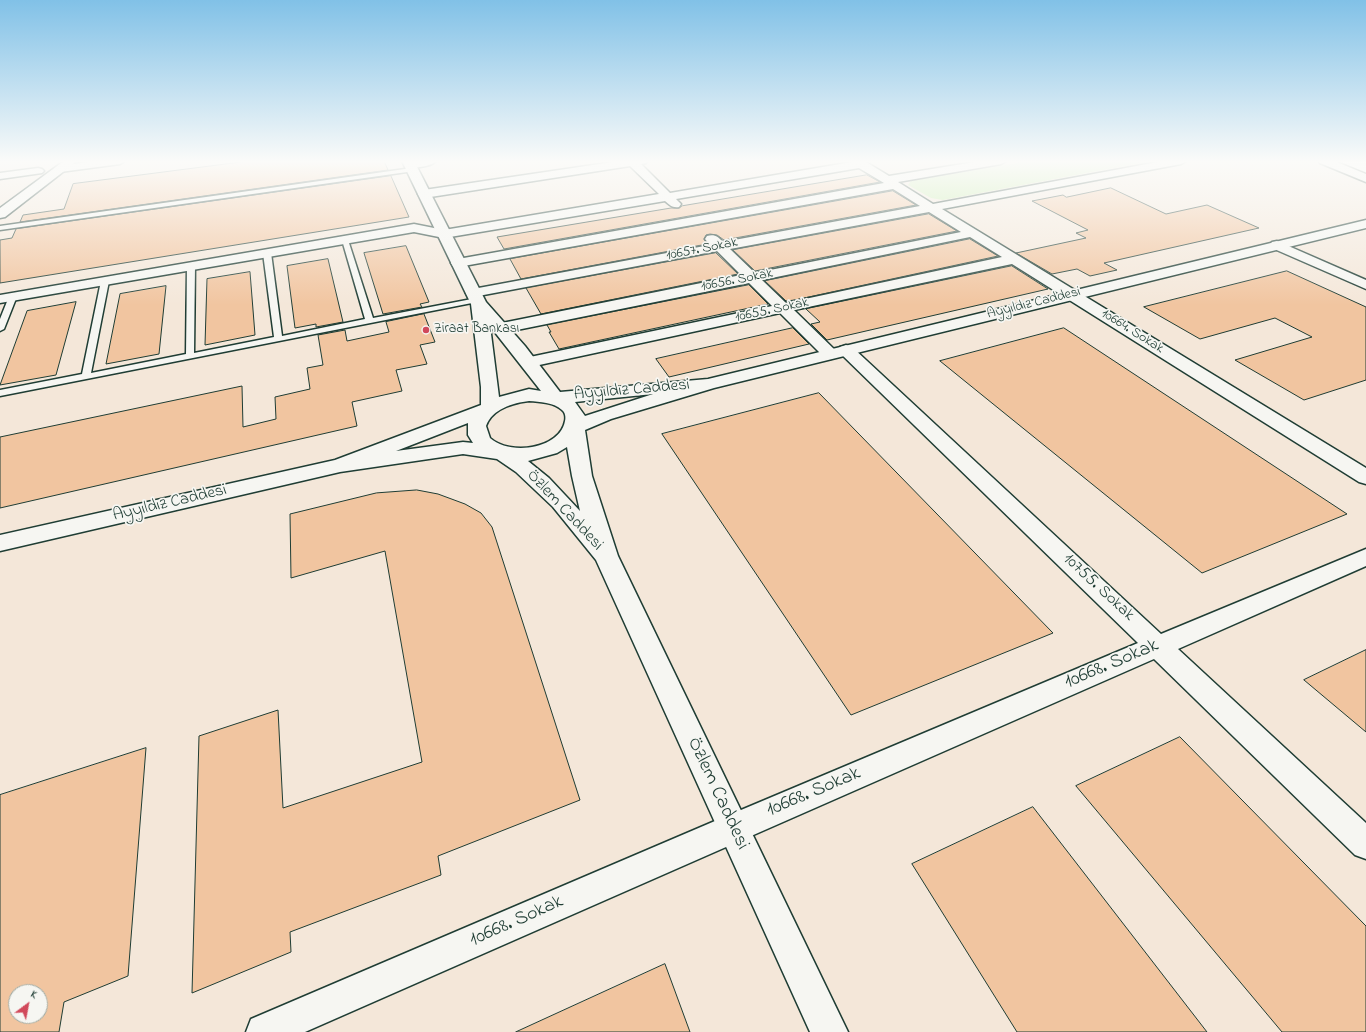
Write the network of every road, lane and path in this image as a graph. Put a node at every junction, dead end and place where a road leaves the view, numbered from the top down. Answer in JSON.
{"nodes":[{"id":1,"x":123,"y":209,"type":"edge"},
{"id":2,"x":432,"y":209,"type":"edge"},
{"id":3,"x":594,"y":209,"type":"edge"},
{"id":4,"x":681,"y":209,"type":"edge"},
{"id":5,"x":755,"y":209,"type":"edge"},
{"id":6,"x":920,"y":209,"type":"edge"},
{"id":7,"x":934,"y":209,"type":"edge"},
{"id":8,"x":693,"y":221,"type":"junction"},
{"id":9,"x":1364,"y":223,"type":"edge"},
{"id":10,"x":0,"y":228,"type":"edge"},
{"id":11,"x":972,"y":233,"type":"junction"},
{"id":12,"x":444,"y":234,"type":"junction"},
{"id":13,"x":345,"y":240,"type":"junction"},
{"id":14,"x":1277,"y":245,"type":"junction"},
{"id":15,"x":720,"y":247,"type":"junction"},
{"id":16,"x":268,"y":253,"type":"junction"},
{"id":17,"x":1014,"y":259,"type":"junction"},
{"id":18,"x":458,"y":263,"type":"junction"},
{"id":19,"x":191,"y":266,"type":"junction"},
{"id":20,"x":752,"y":278,"type":"junction"},
{"id":21,"x":105,"y":281,"type":"junction"},
{"id":22,"x":1366,"y":285,"type":"edge"},
{"id":23,"x":1072,"y":295,"type":"junction"},
{"id":24,"x":13,"y":296,"type":"junction"},
{"id":25,"x":0,"y":299,"type":"edge"},
{"id":26,"x":476,"y":299,"type":"junction"},
{"id":27,"x":783,"y":308,"type":"junction"},
{"id":28,"x":370,"y":321,"type":"junction"},
{"id":29,"x":502,"y":328,"type":"junction"},
{"id":30,"x":0,"y":329,"type":"edge"},
{"id":31,"x":278,"y":339,"type":"junction"},
{"id":32,"x":838,"y":352,"type":"junction"},
{"id":33,"x":190,"y":356,"type":"junction"},
{"id":34,"x":530,"y":362,"type":"junction"},
{"id":35,"x":86,"y":376,"type":"junction"},
{"id":36,"x":708,"y":384,"type":"junction"},
{"id":37,"x":0,"y":393,"type":"edge"},
{"id":38,"x":555,"y":398,"type":"junction"},
{"id":39,"x":490,"y":408,"type":"junction"},
{"id":40,"x":575,"y":427,"type":"junction"},
{"id":41,"x":502,"y":453,"type":"junction"},
{"id":42,"x":340,"y":465,"type":"junction"},
{"id":43,"x":1366,"y":477,"type":"edge"},
{"id":44,"x":0,"y":543,"type":"edge"},
{"id":45,"x":606,"y":556,"type":"junction"},
{"id":46,"x":1366,"y":557,"type":"edge"},
{"id":47,"x":1159,"y":645,"type":"junction"},
{"id":48,"x":733,"y":828,"type":"junction"},
{"id":49,"x":1366,"y":844,"type":"edge"},
{"id":50,"x":264,"y":1032,"type":"edge"},
{"id":51,"x":828,"y":1032,"type":"edge"}],
"edges":[{"from":1,"to":10,"type":"lane"},
{"from":2,"to":12,"type":"street"},
{"from":3,"to":12,"type":"street"},
{"from":4,"to":8,"type":"street","name":"10755. Sokak"},
{"from":5,"to":8,"type":"street"},
{"from":6,"to":15,"type":"street","name":"10657. Sokak"},
{"from":7,"to":11,"type":"street","name":"10664. Sokak"},
{"from":8,"to":15,"type":"street","name":"10755. Sokak"},
{"from":8,"to":18,"type":"street"},
{"from":9,"to":14,"type":"street","name":"Ayyıldız Caddesi"},
{"from":11,"to":17,"type":"street","name":"10664. Sokak"},
{"from":11,"to":20,"type":"street","name":"10656. Sokak"},
{"from":12,"to":13,"type":"street"},
{"from":12,"to":18,"type":"street"},
{"from":13,"to":16,"type":"street"},
{"from":13,"to":28,"type":"lane"},
{"from":14,"to":22,"type":"street"},
{"from":14,"to":23,"type":"street","name":"Ayyıldız Caddesi"},
{"from":15,"to":20,"type":"street","name":"10755. Sokak"},
{"from":15,"to":26,"type":"street","name":"10657. Sokak"},
{"from":16,"to":19,"type":"street"},
{"from":16,"to":31,"type":"lane"},
{"from":17,"to":23,"type":"street","name":"10664. Sokak"},
{"from":17,"to":27,"type":"street","name":"10655. Sokak"},
{"from":18,"to":26,"type":"street"},
{"from":19,"to":21,"type":"street"},
{"from":19,"to":33,"type":"lane"},
{"from":20,"to":27,"type":"street","name":"10755. Sokak"},
{"from":20,"to":29,"type":"street","name":"10656. Sokak"},
{"from":21,"to":24,"type":"street"},
{"from":21,"to":35,"type":"lane"},
{"from":23,"to":32,"type":"street","name":"Ayyıldız Caddesi"},
{"from":23,"to":43,"type":"street","name":"10664. Sokak"},
{"from":24,"to":25,"type":"street"},
{"from":24,"to":30,"type":"lane"},
{"from":26,"to":28,"type":"lane"},
{"from":26,"to":29,"type":"street"},
{"from":26,"to":39,"type":"street"},
{"from":27,"to":32,"type":"street","name":"10755. Sokak"},
{"from":27,"to":34,"type":"street","name":"10655. Sokak"},
{"from":28,"to":31,"type":"lane"},
{"from":29,"to":34,"type":"street"},
{"from":31,"to":33,"type":"lane"},
{"from":32,"to":36,"type":"street","name":"Ayyıldız Caddesi"},
{"from":32,"to":47,"type":"street","name":"10755. Sokak"},
{"from":33,"to":35,"type":"lane"},
{"from":34,"to":38,"type":"street"},
{"from":35,"to":37,"type":"lane"},
{"from":36,"to":38,"type":"street","name":"Ayyıldız Caddesi"},
{"from":36,"to":40,"type":"street","name":"Ayyıldız Caddesi"},
{"from":38,"to":39,"type":"street"},
{"from":38,"to":40,"type":"street"},
{"from":39,"to":41,"type":"street"},
{"from":39,"to":42,"type":"street","name":"Ayyıldız Caddesi"},
{"from":40,"to":41,"type":"street"},
{"from":40,"to":45,"type":"street","name":"Özlem Caddesi"},
{"from":41,"to":42,"type":"street","name":"Ayyıldız Caddesi"},
{"from":41,"to":45,"type":"street","name":"Özlem Caddesi"},
{"from":42,"to":44,"type":"street","name":"Ayyıldız Caddesi"},
{"from":45,"to":48,"type":"street","name":"Özlem Caddesi"},
{"from":46,"to":47,"type":"street","name":"10668. Sokak"},
{"from":47,"to":48,"type":"street","name":"10668. Sokak"},
{"from":47,"to":49,"type":"street","name":"10755. Sokak"},
{"from":48,"to":50,"type":"street","name":"10668. Sokak"},
{"from":48,"to":51,"type":"street","name":"Özlem Caddesi"}]}
